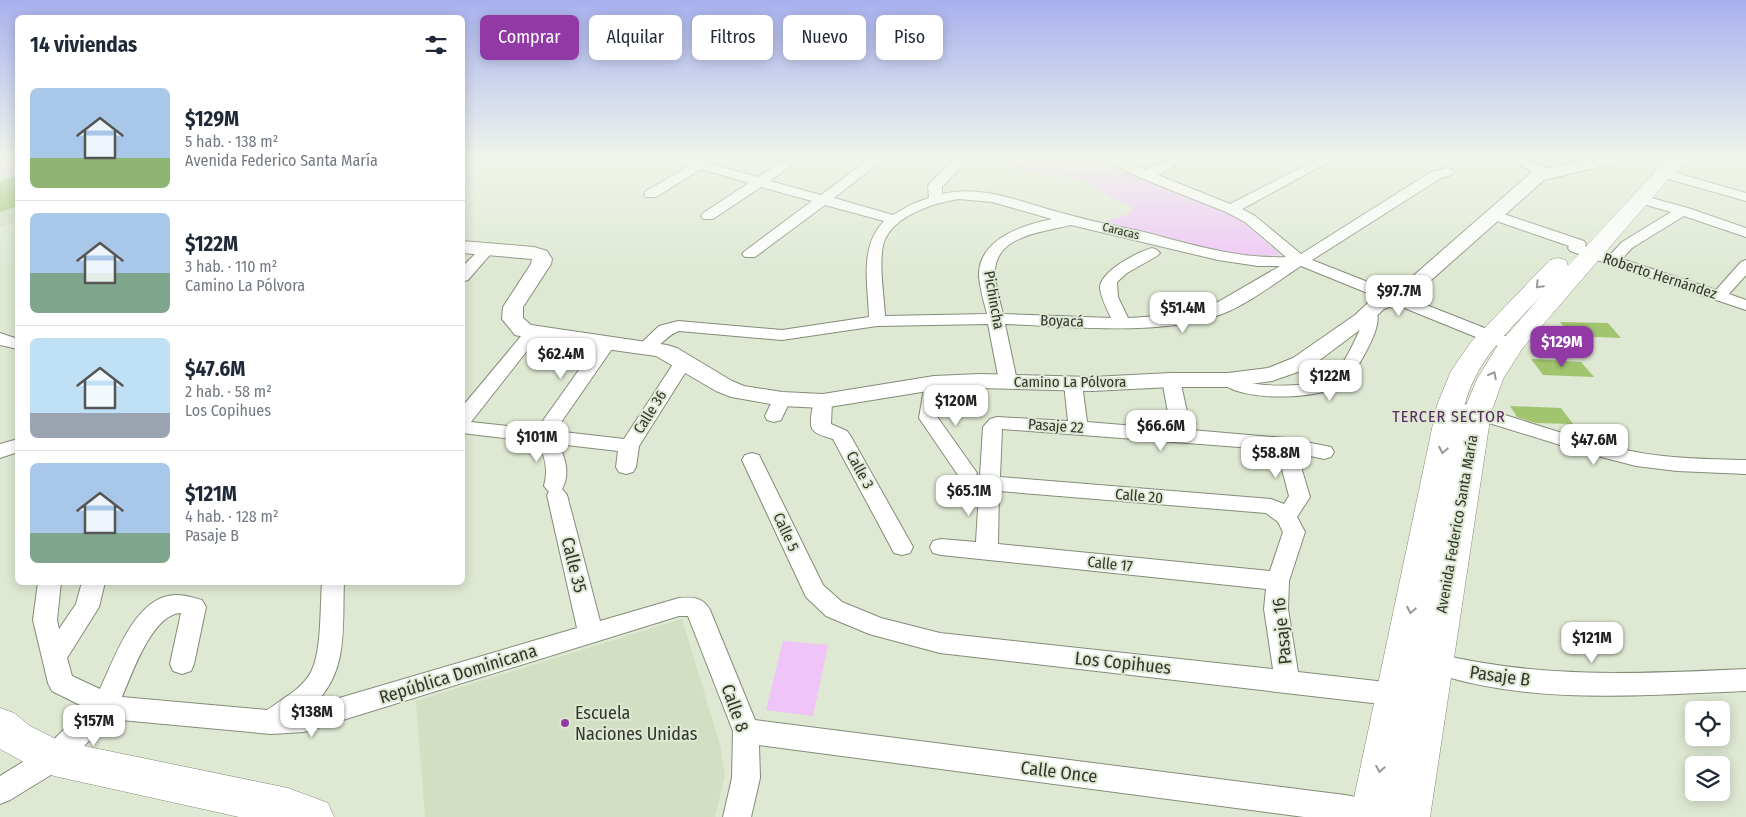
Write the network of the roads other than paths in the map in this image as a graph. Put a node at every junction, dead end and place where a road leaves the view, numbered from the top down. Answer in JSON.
{"nodes":[{"id":1,"x":737,"y":197,"type":"edge"},
{"id":2,"x":814,"y":197,"type":"edge"},
{"id":3,"x":828,"y":197,"type":"edge"},
{"id":4,"x":949,"y":197,"type":"edge"},
{"id":5,"x":985,"y":197,"type":"edge"},
{"id":6,"x":1201,"y":197,"type":"edge"},
{"id":7,"x":1254,"y":197,"type":"edge"},
{"id":8,"x":1400,"y":197,"type":"edge"},
{"id":9,"x":1512,"y":197,"type":"edge"},
{"id":10,"x":1619,"y":197,"type":"edge"},
{"id":11,"x":1643,"y":197,"type":"edge"},
{"id":12,"x":940,"y":198,"type":"joint"},
{"id":13,"x":824,"y":200,"type":"junction"},
{"id":14,"x":1641,"y":200,"type":"junction"},
{"id":15,"x":1231,"y":209,"type":"junction"},
{"id":16,"x":1683,"y":211,"type":"junction"},
{"id":17,"x":1493,"y":215,"type":"junction"},
{"id":18,"x":708,"y":216,"type":"dead end"},
{"id":19,"x":895,"y":220,"type":"junction"},
{"id":20,"x":1077,"y":221,"type":"junction"},
{"id":21,"x":1746,"y":233,"type":"edge"},
{"id":22,"x":465,"y":246,"type":"edge"},
{"id":23,"x":488,"y":249,"type":"junction"},
{"id":24,"x":1590,"y":251,"type":"junction"},
{"id":25,"x":1152,"y":253,"type":"dead end"},
{"id":26,"x":750,"y":254,"type":"dead end"},
{"id":27,"x":1299,"y":260,"type":"junction"},
{"id":28,"x":1746,"y":264,"type":"edge"},
{"id":29,"x":465,"y":273,"type":"edge"},
{"id":30,"x":1720,"y":296,"type":"junction"},
{"id":31,"x":1395,"y":299,"type":"junction"},
{"id":32,"x":1746,"y":305,"type":"edge"},
{"id":33,"x":1369,"y":312,"type":"junction"},
{"id":34,"x":997,"y":319,"type":"junction"},
{"id":35,"x":877,"y":321,"type":"junction"},
{"id":36,"x":1122,"y":323,"type":"junction"},
{"id":37,"x":533,"y":333,"type":"junction"},
{"id":38,"x":1500,"y":340,"type":"junction"},
{"id":39,"x":607,"y":343,"type":"junction"},
{"id":40,"x":646,"y":347,"type":"junction"},
{"id":41,"x":683,"y":362,"type":"junction"},
{"id":42,"x":1171,"y":380,"type":"junction"},
{"id":43,"x":1228,"y":380,"type":"junction"},
{"id":44,"x":1008,"y":381,"type":"junction"},
{"id":45,"x":934,"y":383,"type":"junction"},
{"id":46,"x":1073,"y":384,"type":"junction"},
{"id":47,"x":823,"y":401,"type":"junction"},
{"id":48,"x":1464,"y":409,"type":"junction"},
{"id":49,"x":466,"y":411,"type":"edge"},
{"id":50,"x":465,"y":427,"type":"edge"},
{"id":51,"x":1078,"y":428,"type":"junction"},
{"id":52,"x":542,"y":436,"type":"junction"},
{"id":53,"x":1182,"y":436,"type":"junction"},
{"id":54,"x":1285,"y":444,"type":"junction"},
{"id":55,"x":15,"y":446,"type":"edge"},
{"id":56,"x":629,"y":446,"type":"junction"},
{"id":57,"x":0,"y":451,"type":"edge"},
{"id":58,"x":1324,"y":452,"type":"dead end"},
{"id":59,"x":752,"y":460,"type":"dead end"},
{"id":60,"x":626,"y":467,"type":"dead end"},
{"id":61,"x":1746,"y":467,"type":"edge"},
{"id":62,"x":967,"y":473,"type":"dead end"},
{"id":63,"x":989,"y":483,"type":"junction"},
{"id":64,"x":556,"y":490,"type":"joint"},
{"id":65,"x":1286,"y":517,"type":"junction"},
{"id":66,"x":902,"y":547,"type":"dead end"},
{"id":67,"x":941,"y":547,"type":"dead end"},
{"id":68,"x":986,"y":551,"type":"junction"},
{"id":69,"x":1278,"y":581,"type":"junction"},
{"id":70,"x":50,"y":585,"type":"edge"},
{"id":71,"x":93,"y":585,"type":"edge"},
{"id":72,"x":333,"y":585,"type":"edge"},
{"id":73,"x":823,"y":600,"type":"joint"},
{"id":74,"x":692,"y":606,"type":"joint"},
{"id":75,"x":590,"y":634,"type":"junction"},
{"id":76,"x":55,"y":656,"type":"junction"},
{"id":77,"x":1434,"y":662,"type":"junction"},
{"id":78,"x":182,"y":664,"type":"dead end"},
{"id":79,"x":1746,"y":680,"type":"edge"},
{"id":80,"x":1287,"y":681,"type":"junction"},
{"id":81,"x":1394,"y":694,"type":"junction"},
{"id":82,"x":104,"y":707,"type":"junction"},
{"id":83,"x":1428,"y":709,"type":"junction"},
{"id":84,"x":271,"y":722,"type":"junction"},
{"id":85,"x":0,"y":725,"type":"edge"},
{"id":86,"x":746,"y":731,"type":"junction"},
{"id":87,"x":54,"y":758,"type":"junction"},
{"id":88,"x":0,"y":791,"type":"edge"},
{"id":89,"x":1371,"y":816,"type":"edge"},
{"id":90,"x":313,"y":817,"type":"edge"},
{"id":91,"x":737,"y":817,"type":"edge"},
{"id":92,"x":1409,"y":817,"type":"edge"}],
"edges":[{"from":1,"to":18,"type":"street"},
{"from":2,"to":13,"type":"street"},
{"from":3,"to":13,"type":"street"},
{"from":4,"to":12,"type":"street","name":"Caracas"},
{"from":5,"to":20,"type":"street","name":"Caracas"},
{"from":6,"to":15,"type":"street"},
{"from":7,"to":15,"type":"street"},
{"from":8,"to":27,"type":"street","name":"Boyacá"},
{"from":9,"to":17,"type":"street","name":"Camino La Pólvora"},
{"from":10,"to":24,"type":"main road","name":"Avenida Federico Santa María"},
{"from":11,"to":14,"type":"main road","name":"Avenida Federico Santa María"},
{"from":12,"to":19,"type":"street"},
{"from":13,"to":19,"type":"street"},
{"from":13,"to":26,"type":"street"},
{"from":14,"to":16,"type":"street"},
{"from":14,"to":24,"type":"main road","name":"Avenida Federico Santa María"},
{"from":15,"to":27,"type":"street"},
{"from":16,"to":21,"type":"street"},
{"from":16,"to":24,"type":"street"},
{"from":17,"to":24,"type":"street","name":"Roberto Hernández"},
{"from":17,"to":31,"type":"street","name":"Camino La Pólvora"},
{"from":19,"to":35,"type":"street"},
{"from":20,"to":27,"type":"street","name":"Caracas"},
{"from":20,"to":34,"type":"street","name":"Pichincha"},
{"from":22,"to":23,"type":"street","name":"Camino La Pólvora"},
{"from":23,"to":29,"type":"street"},
{"from":23,"to":37,"type":"street","name":"Camino La Pólvora"},
{"from":24,"to":30,"type":"street","name":"Roberto Hernández"},
{"from":24,"to":38,"type":"main road","name":"Avenida Federico Santa María"},
{"from":25,"to":36,"type":"street"},
{"from":27,"to":31,"type":"street"},
{"from":27,"to":36,"type":"street","name":"Boyacá"},
{"from":28,"to":30,"type":"street"},
{"from":30,"to":32,"type":"street","name":"Roberto Hernández"},
{"from":31,"to":33,"type":"street","name":"Camino La Pólvora"},
{"from":31,"to":38,"type":"street"},
{"from":33,"to":43,"type":"street","name":"Camino La Pólvora"},
{"from":33,"to":43,"type":"street","name":"Camino La Pólvora"},
{"from":34,"to":35,"type":"street","name":"Boyacá"},
{"from":34,"to":36,"type":"street","name":"Boyacá"},
{"from":34,"to":44,"type":"street","name":"Pichincha"},
{"from":35,"to":40,"type":"street","name":"Boyacá"},
{"from":37,"to":39,"type":"street","name":"Camino La Pólvora"},
{"from":37,"to":49,"type":"street"},
{"from":38,"to":48,"type":"main road","name":"Avenida Federico Santa María"},
{"from":39,"to":40,"type":"street","name":"Camino La Pólvora"},
{"from":39,"to":52,"type":"street"},
{"from":40,"to":41,"type":"street","name":"Camino La Pólvora"},
{"from":41,"to":47,"type":"street","name":"Camino La Pólvora"},
{"from":41,"to":56,"type":"street","name":"Calle 36"},
{"from":42,"to":43,"type":"street","name":"Camino La Pólvora"},
{"from":42,"to":46,"type":"street","name":"Camino La Pólvora"},
{"from":42,"to":53,"type":"street"},
{"from":44,"to":45,"type":"street","name":"Camino La Pólvora"},
{"from":44,"to":46,"type":"street","name":"Camino La Pólvora"},
{"from":45,"to":47,"type":"street","name":"Camino La Pólvora"},
{"from":45,"to":62,"type":"street"},
{"from":46,"to":51,"type":"street"},
{"from":47,"to":66,"type":"street","name":"Calle 3"},
{"from":48,"to":61,"type":"street"},
{"from":48,"to":77,"type":"main road","name":"Avenida Federico Santa María"},
{"from":48,"to":81,"type":"main road","name":"Avenida Federico Santa María","one_way":true},
{"from":50,"to":52,"type":"street"},
{"from":51,"to":53,"type":"street","name":"Pasaje 22"},
{"from":51,"to":63,"type":"street","name":"Pasaje 22"},
{"from":52,"to":56,"type":"street"},
{"from":52,"to":64,"type":"street"},
{"from":53,"to":54,"type":"street","name":"Pasaje 22"},
{"from":54,"to":58,"type":"street","name":"Pasaje 22"},
{"from":54,"to":65,"type":"street"},
{"from":55,"to":57,"type":"street"},
{"from":56,"to":60,"type":"street","name":"Calle 36"},
{"from":59,"to":73,"type":"street","name":"Calle 5"},
{"from":63,"to":65,"type":"street","name":"Calle 20"},
{"from":63,"to":68,"type":"street"},
{"from":64,"to":75,"type":"street","name":"Calle 35"},
{"from":65,"to":69,"type":"street","name":"Pasaje 16"},
{"from":67,"to":68,"type":"street","name":"Calle 17"},
{"from":68,"to":69,"type":"street","name":"Calle 17"},
{"from":69,"to":80,"type":"street","name":"Pasaje 16"},
{"from":70,"to":76,"type":"street","name":"República Dominicana"},
{"from":71,"to":76,"type":"street"},
{"from":72,"to":84,"type":"street"},
{"from":73,"to":80,"type":"street","name":"Los Copihues"},
{"from":74,"to":75,"type":"street","name":"República Dominicana"},
{"from":74,"to":86,"type":"street","name":"Calle 8"},
{"from":75,"to":84,"type":"street","name":"República Dominicana"},
{"from":76,"to":82,"type":"street","name":"República Dominicana"},
{"from":77,"to":79,"type":"street","name":"Pasaje B"},
{"from":77,"to":83,"type":"main road","name":"Avenida Federico Santa María"},
{"from":78,"to":82,"type":"street"},
{"from":80,"to":81,"type":"street","name":"Los Copihues"},
{"from":81,"to":83,"type":"street","name":"Los Copihues"},
{"from":81,"to":89,"type":"main road","name":"Avenida Federico Santa María","one_way":true},
{"from":82,"to":84,"type":"street","name":"República Dominicana"},
{"from":82,"to":87,"type":"street"},
{"from":83,"to":92,"type":"main road","name":"Avenida Federico Santa María"},
{"from":85,"to":87,"type":"main road"},
{"from":86,"to":89,"type":"street","name":"Calle Once"},
{"from":86,"to":91,"type":"street","name":"Calle 8"},
{"from":87,"to":88,"type":"street"},
{"from":87,"to":90,"type":"main road"}]}
